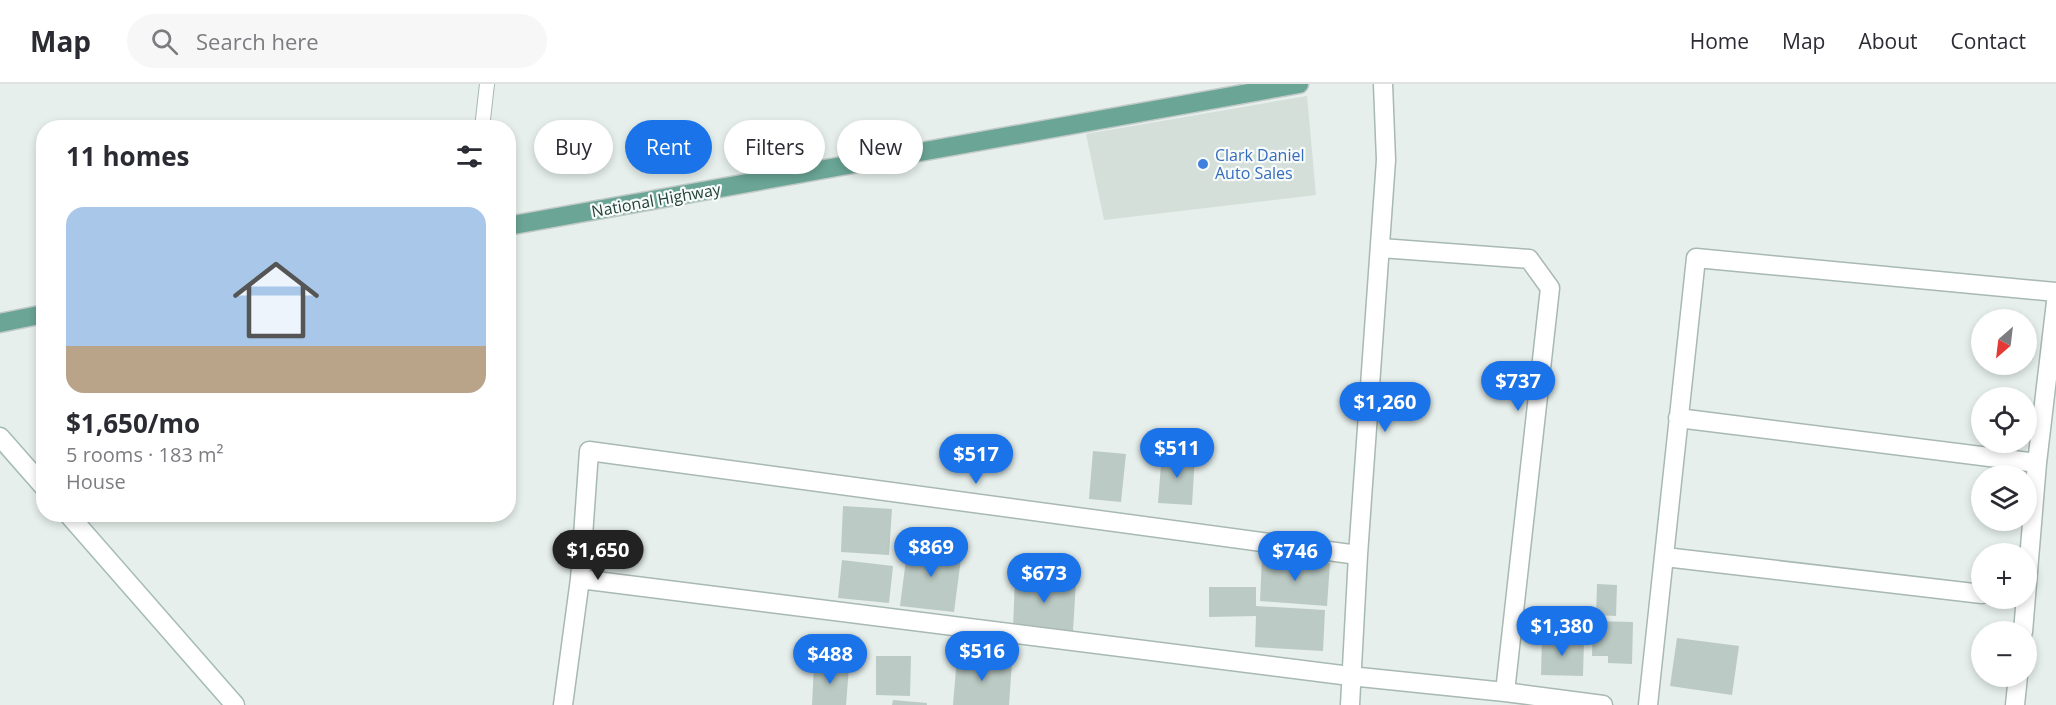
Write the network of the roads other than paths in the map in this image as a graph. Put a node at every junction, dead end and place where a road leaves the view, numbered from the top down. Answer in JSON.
{"nodes":[{"id":1,"x":487,"y":84,"type":"edge"},
{"id":2,"x":1299,"y":84,"type":"edge"},
{"id":3,"x":1383,"y":84,"type":"edge"},
{"id":4,"x":483,"y":120,"type":"edge"},
{"id":5,"x":516,"y":225,"type":"edge"},
{"id":6,"x":1381,"y":248,"type":"junction"},
{"id":7,"x":2056,"y":292,"type":"edge"},
{"id":8,"x":2056,"y":302,"type":"edge"},
{"id":9,"x":36,"y":316,"type":"edge"},
{"id":10,"x":0,"y":323,"type":"edge"},
{"id":11,"x":1678,"y":418,"type":"junction"},
{"id":12,"x":0,"y":437,"type":"edge"},
{"id":13,"x":2037,"y":463,"type":"junction"},
{"id":14,"x":36,"y":478,"type":"edge"},
{"id":15,"x":75,"y":522,"type":"edge"},
{"id":16,"x":2031,"y":543,"type":"edge"},
{"id":17,"x":1358,"y":555,"type":"junction"},
{"id":18,"x":1665,"y":557,"type":"junction"},
{"id":19,"x":580,"y":579,"type":"junction"},
{"id":20,"x":1971,"y":593,"type":"edge"},
{"id":21,"x":1350,"y":676,"type":"junction"},
{"id":22,"x":2017,"y":687,"type":"edge"},
{"id":23,"x":1505,"y":692,"type":"junction"},
{"id":24,"x":234,"y":705,"type":"edge"},
{"id":25,"x":563,"y":705,"type":"edge"},
{"id":26,"x":1350,"y":705,"type":"edge"},
{"id":27,"x":1603,"y":705,"type":"edge"},
{"id":28,"x":1648,"y":705,"type":"edge"},
{"id":29,"x":2015,"y":705,"type":"edge"}],
"edges":[{"from":1,"to":4,"type":"lane"},
{"from":2,"to":5,"type":"main road","name":"National Highway"},
{"from":3,"to":6,"type":"street"},
{"from":6,"to":17,"type":"street"},
{"from":6,"to":23,"type":"street"},
{"from":7,"to":11,"type":"street"},
{"from":8,"to":13,"type":"street"},
{"from":9,"to":10,"type":"main road"},
{"from":11,"to":13,"type":"street"},
{"from":11,"to":18,"type":"street"},
{"from":12,"to":14,"type":"street"},
{"from":13,"to":16,"type":"street"},
{"from":15,"to":24,"type":"street"},
{"from":17,"to":19,"type":"street"},
{"from":17,"to":21,"type":"street"},
{"from":18,"to":20,"type":"street"},
{"from":18,"to":28,"type":"street"},
{"from":19,"to":21,"type":"street"},
{"from":19,"to":25,"type":"street"},
{"from":21,"to":23,"type":"street"},
{"from":21,"to":26,"type":"street"},
{"from":22,"to":29,"type":"street"},
{"from":23,"to":27,"type":"street"}]}
